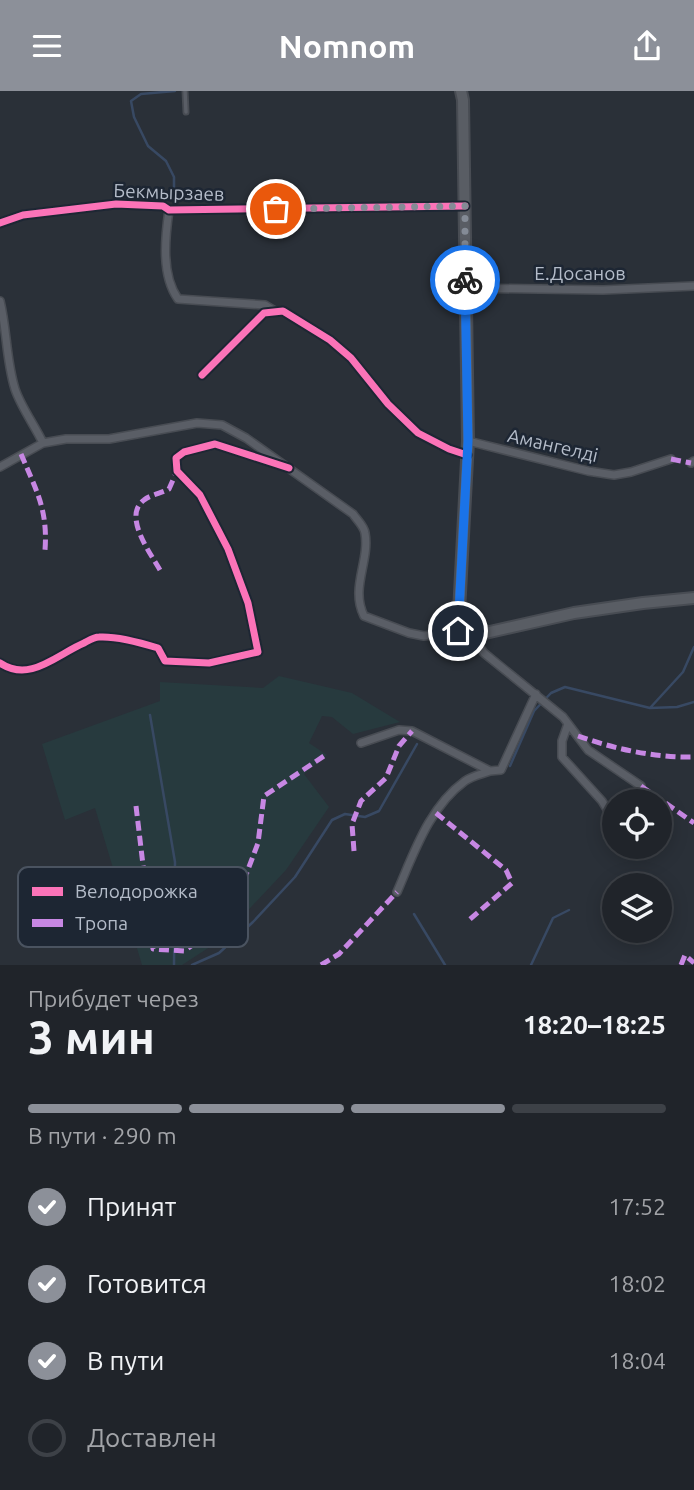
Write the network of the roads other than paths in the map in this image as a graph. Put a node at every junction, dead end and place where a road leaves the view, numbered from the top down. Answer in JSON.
{"nodes":[{"id":1,"x":185,"y":91,"type":"edge"},
{"id":2,"x":461,"y":91,"type":"edge"},
{"id":3,"x":186,"y":112,"type":"dead end"},
{"id":4,"x":465,"y":206,"type":"junction"},
{"id":5,"x":169,"y":210,"type":"junction"},
{"id":6,"x":0,"y":223,"type":"edge"},
{"id":7,"x":694,"y":286,"type":"edge"},
{"id":8,"x":465,"y":288,"type":"junction"},
{"id":9,"x":0,"y":301,"type":"edge"},
{"id":10,"x":275,"y":311,"type":"junction"},
{"id":11,"x":202,"y":375,"type":"dead end"},
{"id":12,"x":468,"y":441,"type":"junction"},
{"id":13,"x":43,"y":443,"type":"junction"},
{"id":14,"x":467,"y":455,"type":"junction"},
{"id":15,"x":671,"y":459,"type":"dead end"},
{"id":16,"x":0,"y":467,"type":"edge"},
{"id":17,"x":289,"y":468,"type":"junction"},
{"id":18,"x":694,"y":598,"type":"edge"},
{"id":19,"x":458,"y":631,"type":"junction"},
{"id":20,"x":472,"y":636,"type":"junction"},
{"id":21,"x":0,"y":663,"type":"edge"},
{"id":22,"x":536,"y":694,"type":"junction"},
{"id":23,"x":568,"y":724,"type":"junction"},
{"id":24,"x":361,"y":743,"type":"dead end"},
{"id":25,"x":490,"y":771,"type":"junction"},
{"id":26,"x":641,"y":786,"type":"dead end"},
{"id":27,"x":602,"y":801,"type":"edge"},
{"id":28,"x":397,"y":892,"type":"dead end"}],
"edges":[{"from":1,"to":3,"type":"lane"},
{"from":2,"to":4,"type":"main road"},
{"from":4,"to":5,"type":"street","name":"Бекмырзаев"},
{"from":4,"to":8,"type":"main road"},
{"from":5,"to":6,"type":"street","name":"Бекмырзаев"},
{"from":5,"to":10,"type":"street"},
{"from":7,"to":8,"type":"street","name":"Е.Досанов"},
{"from":8,"to":12,"type":"main road"},
{"from":9,"to":13,"type":"street"},
{"from":10,"to":11,"type":"street"},
{"from":10,"to":14,"type":"street"},
{"from":12,"to":14,"type":"main road"},
{"from":12,"to":15,"type":"street","name":"Амангелді"},
{"from":13,"to":16,"type":"street"},
{"from":13,"to":17,"type":"street"},
{"from":14,"to":19,"type":"main road"},
{"from":17,"to":19,"type":"street"},
{"from":17,"to":21,"type":"street"},
{"from":18,"to":20,"type":"main road"},
{"from":19,"to":20,"type":"main road"},
{"from":20,"to":22,"type":"street"},
{"from":22,"to":23,"type":"street"},
{"from":22,"to":25,"type":"street"},
{"from":23,"to":26,"type":"street"},
{"from":23,"to":27,"type":"street"},
{"from":24,"to":25,"type":"street"},
{"from":25,"to":28,"type":"street"}]}
